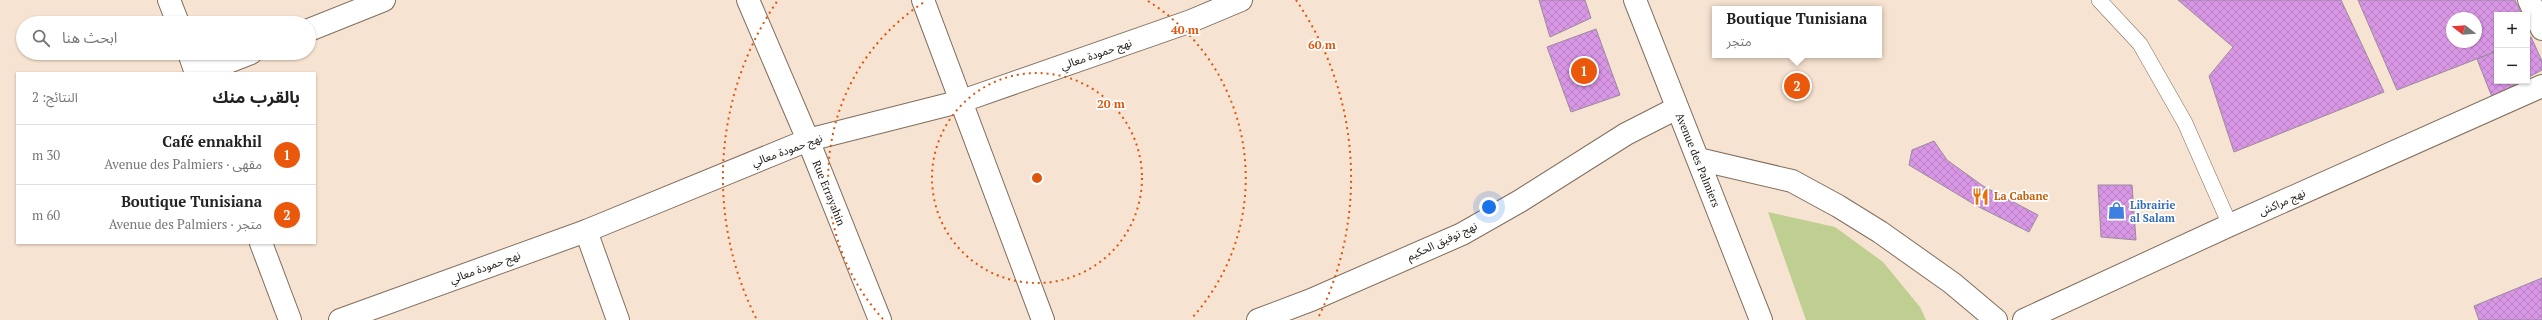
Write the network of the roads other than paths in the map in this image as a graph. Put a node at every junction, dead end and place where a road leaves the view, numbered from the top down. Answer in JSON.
{"nodes":[{"id":1,"x":169,"y":0,"type":"edge"},
{"id":2,"x":384,"y":0,"type":"edge"},
{"id":3,"x":748,"y":0,"type":"edge"},
{"id":4,"x":923,"y":0,"type":"edge"},
{"id":5,"x":1241,"y":0,"type":"edge"},
{"id":6,"x":1635,"y":0,"type":"edge"},
{"id":7,"x":2099,"y":0,"type":"edge"},
{"id":8,"x":2529,"y":0,"type":"edge"},
{"id":9,"x":175,"y":16,"type":"edge"},
{"id":10,"x":316,"y":27,"type":"edge"},
{"id":11,"x":2542,"y":29,"type":"edge"},
{"id":12,"x":191,"y":60,"type":"edge"},
{"id":13,"x":232,"y":60,"type":"edge"},
{"id":14,"x":196,"y":72,"type":"edge"},
{"id":15,"x":202,"y":72,"type":"edge"},
{"id":16,"x":2542,"y":86,"type":"edge"},
{"id":17,"x":962,"y":101,"type":"junction"},
{"id":18,"x":1677,"y":108,"type":"junction"},
{"id":19,"x":808,"y":140,"type":"junction"},
{"id":20,"x":1698,"y":159,"type":"junction"},
{"id":21,"x":2230,"y":225,"type":"junction"},
{"id":22,"x":586,"y":231,"type":"junction"},
{"id":23,"x":261,"y":244,"type":"edge"},
{"id":24,"x":290,"y":320,"type":"edge"},
{"id":25,"x":340,"y":320,"type":"edge"},
{"id":26,"x":618,"y":320,"type":"edge"},
{"id":27,"x":880,"y":320,"type":"edge"},
{"id":28,"x":1043,"y":320,"type":"edge"},
{"id":29,"x":1258,"y":320,"type":"edge"},
{"id":30,"x":1761,"y":320,"type":"edge"},
{"id":31,"x":1996,"y":320,"type":"edge"},
{"id":32,"x":2024,"y":320,"type":"edge"}],
"edges":[{"from":1,"to":9,"type":"street"},
{"from":2,"to":10,"type":"street"},
{"from":3,"to":19,"type":"street","name":"Rue Errayahin"},
{"from":4,"to":17,"type":"street"},
{"from":5,"to":17,"type":"street","name":"نهج حمودة معالي"},
{"from":6,"to":18,"type":"street","name":"Avenue des Palmiers"},
{"from":7,"to":21,"type":"lane"},
{"from":8,"to":11,"type":"street"},
{"from":12,"to":14,"type":"street"},
{"from":13,"to":15,"type":"street"},
{"from":16,"to":21,"type":"street","name":"نهج مراكش"},
{"from":17,"to":19,"type":"street","name":"نهج حمودة معالي"},
{"from":17,"to":28,"type":"street"},
{"from":18,"to":20,"type":"street","name":"Avenue des Palmiers"},
{"from":18,"to":29,"type":"street","name":"نهج توفيق الحكيم"},
{"from":19,"to":22,"type":"street","name":"نهج حمودة معالي"},
{"from":19,"to":27,"type":"street","name":"Rue Errayahin"},
{"from":20,"to":30,"type":"street","name":"Avenue des Palmiers"},
{"from":20,"to":31,"type":"street"},
{"from":21,"to":32,"type":"street","name":"نهج مراكش"},
{"from":22,"to":25,"type":"street","name":"نهج حمودة معالي"},
{"from":22,"to":26,"type":"street"},
{"from":23,"to":24,"type":"street"}]}
